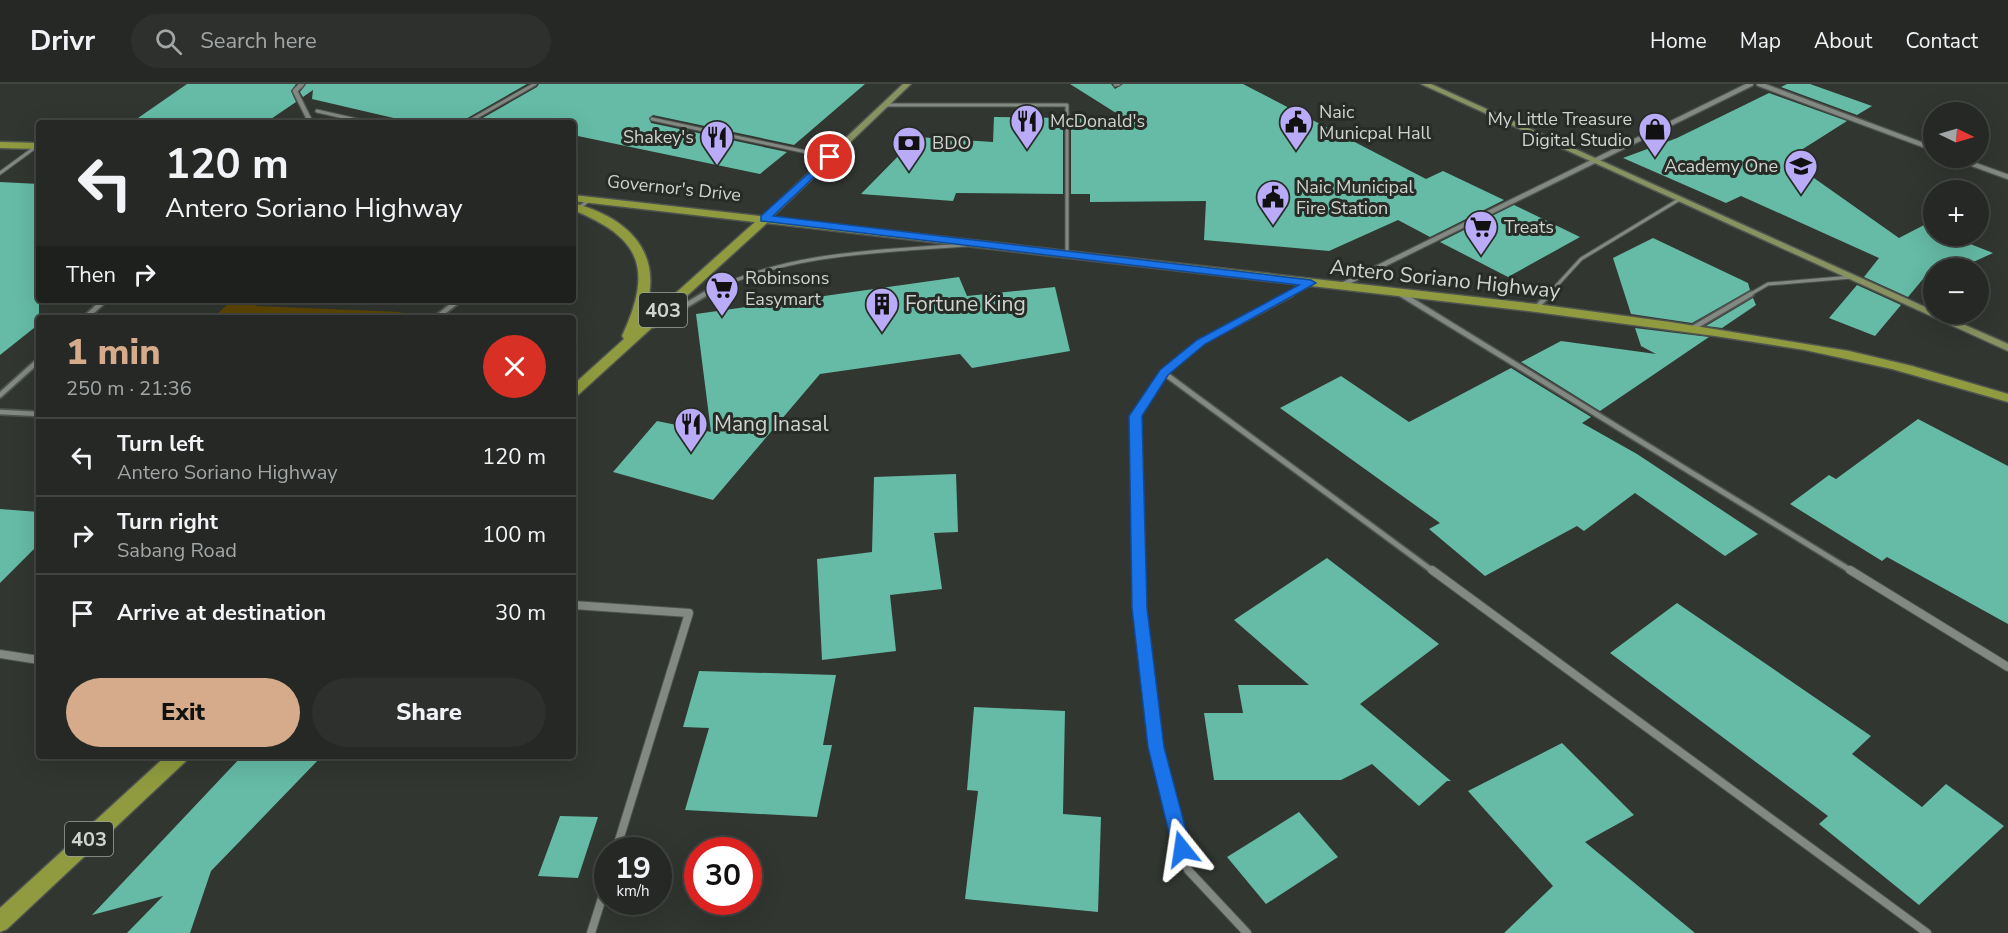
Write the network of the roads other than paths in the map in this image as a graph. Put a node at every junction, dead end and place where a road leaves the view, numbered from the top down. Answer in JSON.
{"nodes":[{"id":1,"x":301,"y":84,"type":"edge"},
{"id":2,"x":535,"y":84,"type":"edge"},
{"id":3,"x":907,"y":84,"type":"edge"},
{"id":4,"x":1425,"y":84,"type":"edge"},
{"id":5,"x":1750,"y":84,"type":"edge"},
{"id":6,"x":1759,"y":84,"type":"edge"},
{"id":7,"x":885,"y":105,"type":"junction"},
{"id":8,"x":317,"y":111,"type":"dead end"},
{"id":9,"x":652,"y":119,"type":"dead end"},
{"id":10,"x":310,"y":120,"type":"edge"},
{"id":11,"x":357,"y":120,"type":"edge"},
{"id":12,"x":471,"y":120,"type":"edge"},
{"id":13,"x":0,"y":145,"type":"edge"},
{"id":14,"x":1923,"y":145,"type":"edge"},
{"id":15,"x":36,"y":146,"type":"edge"},
{"id":16,"x":36,"y":147,"type":"edge"},
{"id":17,"x":830,"y":157,"type":"junction"},
{"id":18,"x":1594,"y":160,"type":"junction"},
{"id":19,"x":1983,"y":168,"type":"edge"},
{"id":20,"x":0,"y":173,"type":"edge"},
{"id":21,"x":2008,"y":177,"type":"edge"},
{"id":22,"x":1680,"y":199,"type":"junction"},
{"id":23,"x":576,"y":205,"type":"edge"},
{"id":24,"x":576,"y":207,"type":"edge"},
{"id":25,"x":765,"y":219,"type":"junction"},
{"id":26,"x":978,"y":245,"type":"junction"},
{"id":27,"x":1067,"y":255,"type":"junction"},
{"id":28,"x":1852,"y":277,"type":"junction"},
{"id":29,"x":1311,"y":283,"type":"junction"},
{"id":30,"x":1339,"y":287,"type":"junction"},
{"id":31,"x":1401,"y":294,"type":"junction"},
{"id":32,"x":102,"y":303,"type":"edge"},
{"id":33,"x":455,"y":303,"type":"edge"},
{"id":34,"x":1536,"y":308,"type":"junction"},
{"id":35,"x":88,"y":315,"type":"edge"},
{"id":36,"x":440,"y":315,"type":"edge"},
{"id":37,"x":1691,"y":329,"type":"junction"},
{"id":38,"x":623,"y":345,"type":"junction"},
{"id":39,"x":2008,"y":348,"type":"edge"},
{"id":40,"x":36,"y":363,"type":"edge"},
{"id":41,"x":1164,"y":372,"type":"junction"},
{"id":42,"x":576,"y":389,"type":"edge"},
{"id":43,"x":0,"y":395,"type":"edge"},
{"id":44,"x":2008,"y":398,"type":"edge"},
{"id":45,"x":0,"y":412,"type":"edge"},
{"id":46,"x":36,"y":414,"type":"edge"},
{"id":47,"x":576,"y":605,"type":"edge"},
{"id":48,"x":0,"y":654,"type":"edge"},
{"id":49,"x":36,"y":660,"type":"edge"},
{"id":50,"x":2008,"y":667,"type":"edge"},
{"id":51,"x":176,"y":759,"type":"edge"},
{"id":52,"x":620,"y":837,"type":"edge"},
{"id":53,"x":597,"y":915,"type":"edge"},
{"id":54,"x":0,"y":922,"type":"edge"},
{"id":55,"x":591,"y":933,"type":"edge"},
{"id":56,"x":1247,"y":933,"type":"edge"},
{"id":57,"x":1927,"y":933,"type":"edge"}],
"edges":[{"from":1,"to":10,"type":"street"},
{"from":2,"to":12,"type":"lane"},
{"from":3,"to":7,"type":"main road","number":"403"},
{"from":4,"to":18,"type":"main road"},
{"from":5,"to":18,"type":"street"},
{"from":6,"to":14,"type":"street"},
{"from":7,"to":17,"type":"main road","number":"403"},
{"from":7,"to":27,"type":"lane"},
{"from":8,"to":11,"type":"lane"},
{"from":9,"to":17,"type":"lane"},
{"from":13,"to":15,"type":"main road"},
{"from":16,"to":20,"type":"lane"},
{"from":17,"to":25,"type":"main road","number":"403"},
{"from":18,"to":22,"type":"main road"},
{"from":18,"to":30,"type":"street"},
{"from":19,"to":21,"type":"street"},
{"from":22,"to":28,"type":"main road"},
{"from":22,"to":34,"type":"lane"},
{"from":23,"to":25,"type":"main road","name":"Governor's Drive"},
{"from":24,"to":38,"type":"main road"},
{"from":25,"to":26,"type":"main road","name":"Antero Soriano Highway"},
{"from":25,"to":38,"type":"main road","name":"Governor's Drive","number":"403"},
{"from":26,"to":27,"type":"main road","name":"Antero Soriano Highway"},
{"from":26,"to":38,"type":"lane"},
{"from":27,"to":29,"type":"main road","name":"Antero Soriano Highway"},
{"from":28,"to":37,"type":"lane"},
{"from":28,"to":39,"type":"main road"},
{"from":29,"to":30,"type":"main road","name":"Antero Soriano Highway"},
{"from":29,"to":41,"type":"street"},
{"from":30,"to":31,"type":"main road","name":"Antero Soriano Highway"},
{"from":31,"to":34,"type":"main road","name":"Antero Soriano Highway"},
{"from":31,"to":50,"type":"street"},
{"from":32,"to":35,"type":"lane"},
{"from":33,"to":36,"type":"lane"},
{"from":34,"to":37,"type":"main road","name":"Antero Soriano Highway"},
{"from":37,"to":44,"type":"main road","name":"Antero Soriano Highway"},
{"from":38,"to":42,"type":"main road","name":"Governor's Drive","number":"403"},
{"from":40,"to":43,"type":"lane"},
{"from":41,"to":56,"type":"street"},
{"from":41,"to":57,"type":"street"},
{"from":45,"to":46,"type":"lane"},
{"from":47,"to":52,"type":"street"},
{"from":48,"to":49,"type":"street"},
{"from":51,"to":54,"type":"main road","number":"403"},
{"from":53,"to":55,"type":"street"}]}
